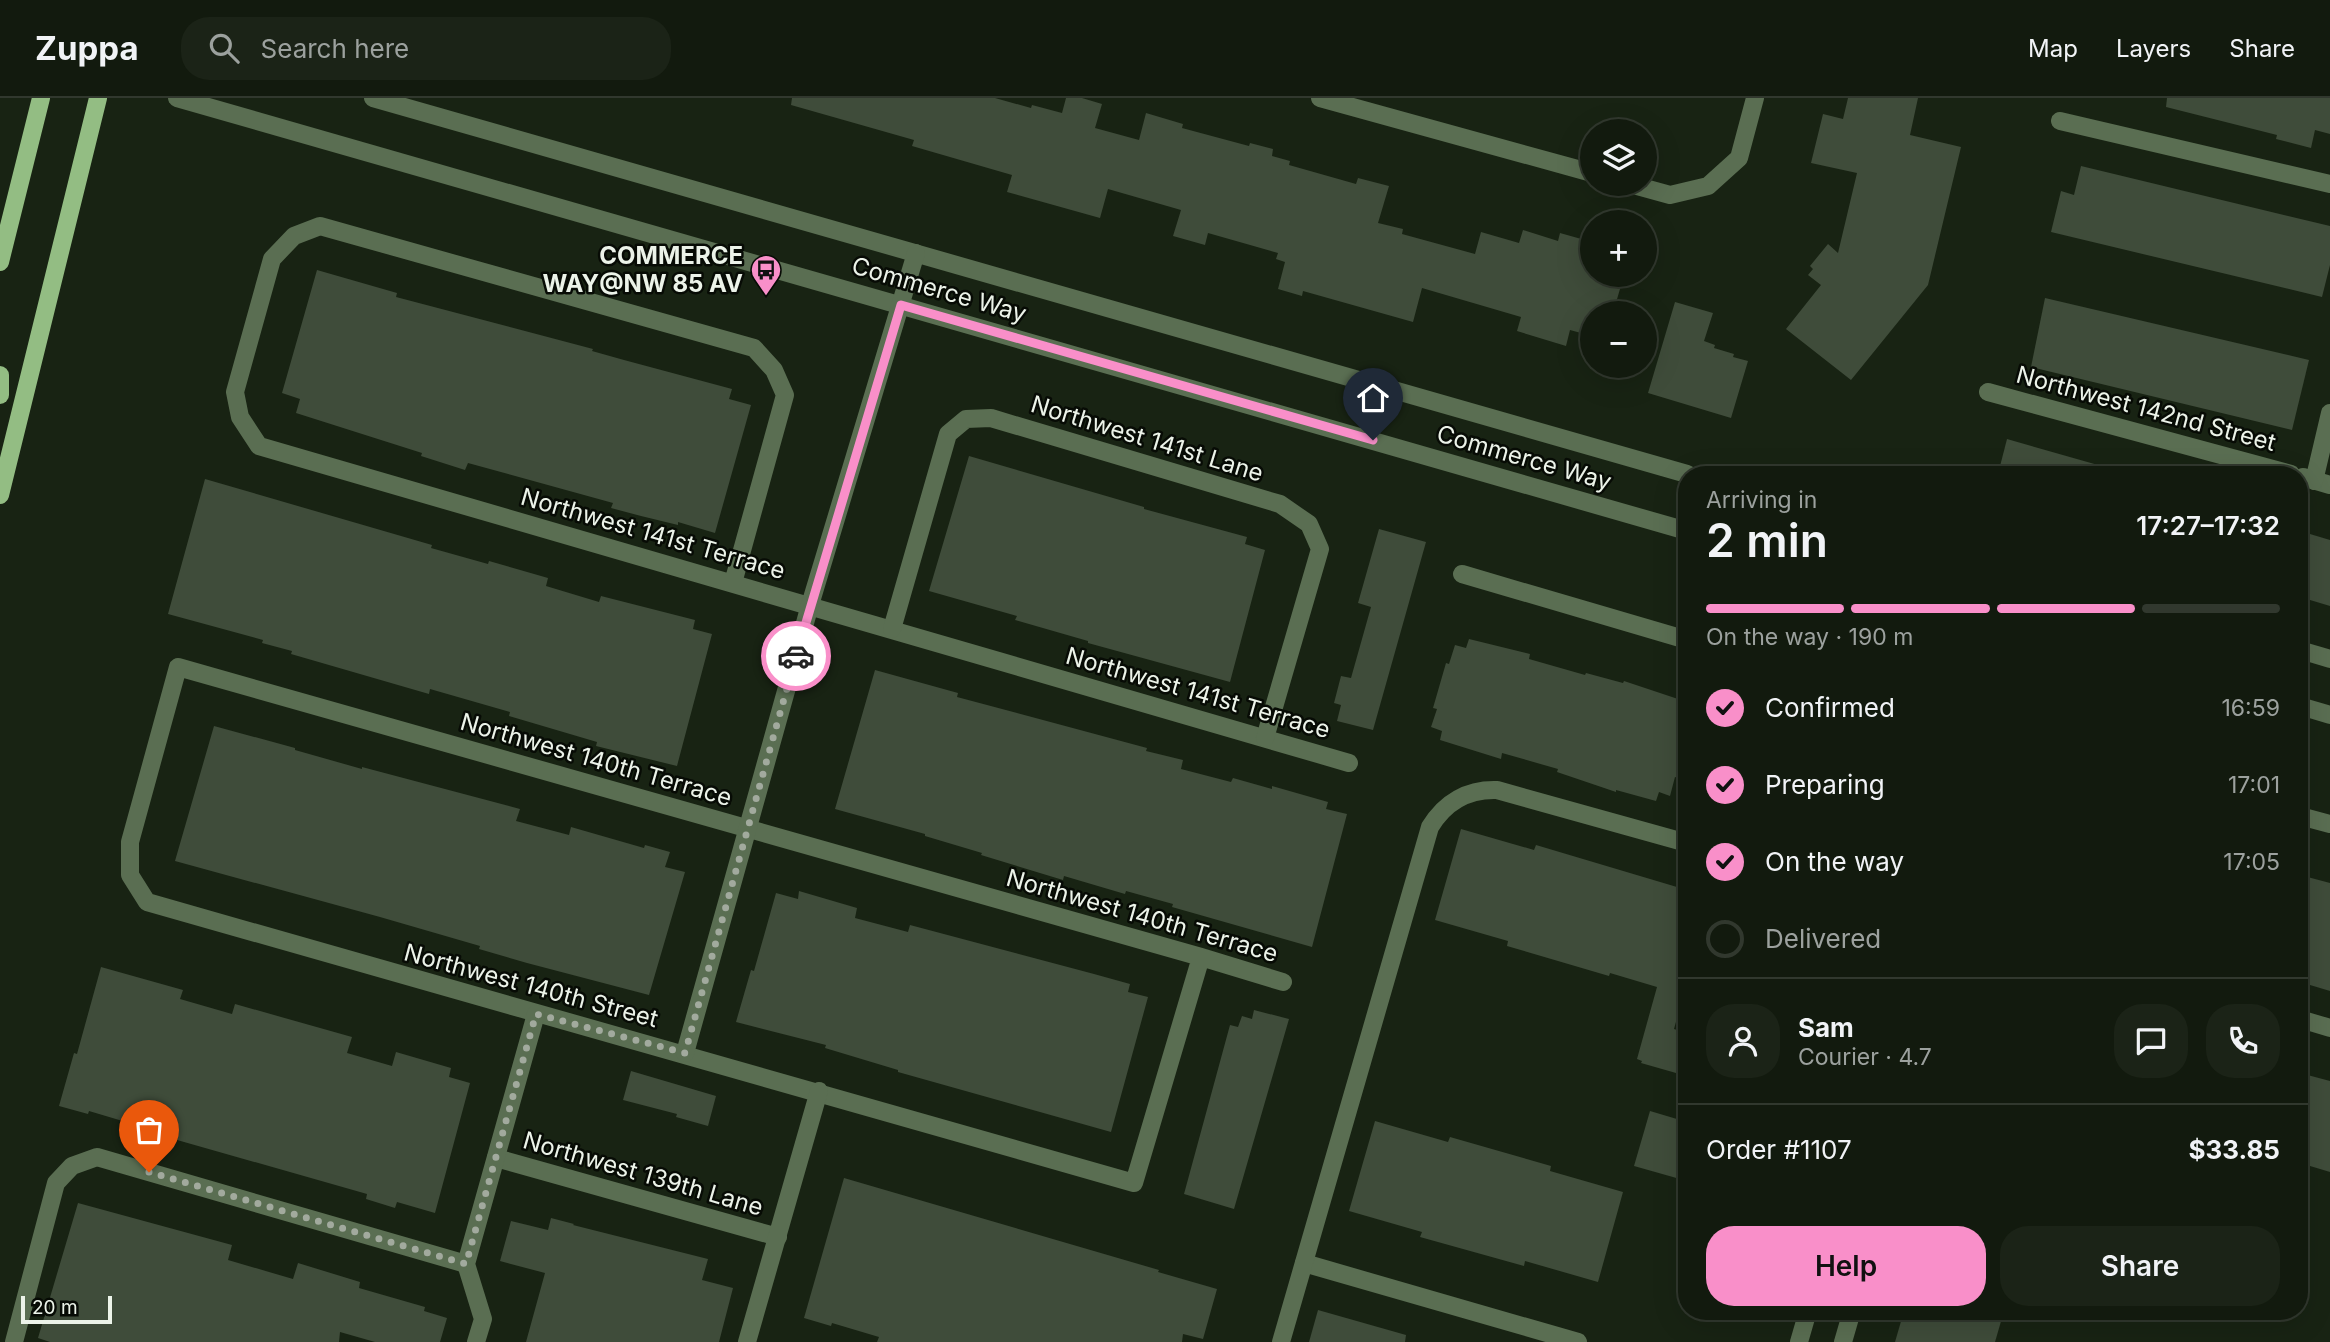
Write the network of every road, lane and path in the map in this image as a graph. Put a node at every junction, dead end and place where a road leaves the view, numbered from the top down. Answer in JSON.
{"nodes":[{"id":1,"x":41,"y":98,"type":"edge"},
{"id":2,"x":98,"y":98,"type":"edge"},
{"id":3,"x":177,"y":98,"type":"edge"},
{"id":4,"x":373,"y":98,"type":"edge"},
{"id":5,"x":1321,"y":98,"type":"edge"},
{"id":6,"x":1755,"y":98,"type":"edge"},
{"id":7,"x":2060,"y":121,"type":"dead end"},
{"id":8,"x":1580,"y":170,"type":"edge"},
{"id":9,"x":2330,"y":184,"type":"edge"},
{"id":10,"x":1657,"y":191,"type":"edge"},
{"id":11,"x":916,"y":253,"type":"junction"},
{"id":12,"x":0,"y":262,"type":"edge"},
{"id":13,"x":901,"y":305,"type":"junction"},
{"id":14,"x":0,"y":375,"type":"edge"},
{"id":15,"x":1988,"y":392,"type":"dead end"},
{"id":16,"x":0,"y":395,"type":"edge"},
{"id":17,"x":2330,"y":413,"type":"edge"},
{"id":18,"x":2261,"y":466,"type":"edge"},
{"id":19,"x":1678,"y":471,"type":"edge"},
{"id":20,"x":2314,"y":481,"type":"edge"},
{"id":21,"x":0,"y":495,"type":"edge"},
{"id":22,"x":1678,"y":528,"type":"edge"},
{"id":23,"x":1462,"y":574,"type":"dead end"},
{"id":24,"x":733,"y":583,"type":"junction"},
{"id":25,"x":810,"y":606,"type":"junction"},
{"id":26,"x":891,"y":629,"type":"junction"},
{"id":27,"x":1678,"y":637,"type":"edge"},
{"id":28,"x":2308,"y":652,"type":"edge"},
{"id":29,"x":2330,"y":659,"type":"edge"},
{"id":30,"x":2308,"y":708,"type":"edge"},
{"id":31,"x":2330,"y":715,"type":"edge"},
{"id":32,"x":1265,"y":738,"type":"junction"},
{"id":33,"x":1349,"y":762,"type":"dead end"},
{"id":34,"x":2308,"y":818,"type":"edge"},
{"id":35,"x":2330,"y":824,"type":"edge"},
{"id":36,"x":747,"y":829,"type":"junction"},
{"id":37,"x":1678,"y":840,"type":"edge"},
{"id":38,"x":130,"y":875,"type":"joint"},
{"id":39,"x":1201,"y":957,"type":"junction"},
{"id":40,"x":1283,"y":982,"type":"dead end"},
{"id":41,"x":536,"y":1014,"type":"junction"},
{"id":42,"x":2308,"y":1022,"type":"edge"},
{"id":43,"x":2330,"y":1028,"type":"edge"},
{"id":44,"x":685,"y":1053,"type":"junction"},
{"id":45,"x":818,"y":1091,"type":"junction"},
{"id":46,"x":496,"y":1157,"type":"junction"},
{"id":47,"x":778,"y":1237,"type":"junction"},
{"id":48,"x":1304,"y":1263,"type":"junction"},
{"id":49,"x":466,"y":1264,"type":"junction"},
{"id":50,"x":1805,"y":1320,"type":"edge"},
{"id":51,"x":1849,"y":1320,"type":"edge"},
{"id":52,"x":14,"y":1342,"type":"edge"},
{"id":53,"x":477,"y":1342,"type":"edge"},
{"id":54,"x":747,"y":1342,"type":"edge"},
{"id":55,"x":1281,"y":1342,"type":"edge"},
{"id":56,"x":1578,"y":1342,"type":"edge"},
{"id":57,"x":1799,"y":1342,"type":"edge"},
{"id":58,"x":1843,"y":1342,"type":"edge"}],
"edges":[{"from":1,"to":12,"type":"main road"},
{"from":2,"to":21,"type":"main road"},
{"from":3,"to":13,"type":"street","name":"Commerce Way"},
{"from":4,"to":11,"type":"street","name":"Commerce Way"},
{"from":5,"to":8,"type":"street"},
{"from":6,"to":10,"type":"street"},
{"from":7,"to":9,"type":"street"},
{"from":11,"to":13,"type":"street"},
{"from":11,"to":19,"type":"street","name":"Commerce Way"},
{"from":13,"to":22,"type":"street","name":"Commerce Way"},
{"from":13,"to":25,"type":"street"},
{"from":14,"to":16,"type":"main road"},
{"from":15,"to":18,"type":"street","name":"Northwest 142nd Street"},
{"from":17,"to":20,"type":"street"},
{"from":23,"to":27,"type":"street"},
{"from":24,"to":24,"type":"street","name":"Northwest 141st Terrace"},
{"from":24,"to":25,"type":"street","name":"Northwest 141st Terrace"},
{"from":25,"to":26,"type":"street","name":"Northwest 141st Terrace"},
{"from":25,"to":36,"type":"street"},
{"from":26,"to":32,"type":"street","name":"Northwest 141st Terrace"},
{"from":26,"to":32,"type":"street","name":"Northwest 141st Lane"},
{"from":28,"to":29,"type":"street"},
{"from":30,"to":31,"type":"street"},
{"from":32,"to":33,"type":"street","name":"Northwest 141st Terrace"},
{"from":34,"to":35,"type":"street"},
{"from":36,"to":38,"type":"street","name":"Northwest 140th Terrace"},
{"from":36,"to":39,"type":"street","name":"Northwest 140th Terrace"},
{"from":36,"to":44,"type":"street"},
{"from":37,"to":48,"type":"street"},
{"from":38,"to":41,"type":"street","name":"Northwest 140th Street"},
{"from":39,"to":40,"type":"street","name":"Northwest 140th Terrace"},
{"from":39,"to":45,"type":"street","name":"Northwest 140th Street"},
{"from":41,"to":44,"type":"street","name":"Northwest 140th Street"},
{"from":41,"to":46,"type":"street"},
{"from":42,"to":43,"type":"street"},
{"from":44,"to":45,"type":"street","name":"Northwest 140th Street"},
{"from":45,"to":47,"type":"street"},
{"from":46,"to":47,"type":"street","name":"Northwest 139th Lane"},
{"from":46,"to":49,"type":"street"},
{"from":47,"to":54,"type":"street"},
{"from":48,"to":55,"type":"street"},
{"from":48,"to":56,"type":"street"},
{"from":49,"to":52,"type":"street"},
{"from":49,"to":53,"type":"street"},
{"from":50,"to":57,"type":"street"},
{"from":51,"to":58,"type":"street"}]}
